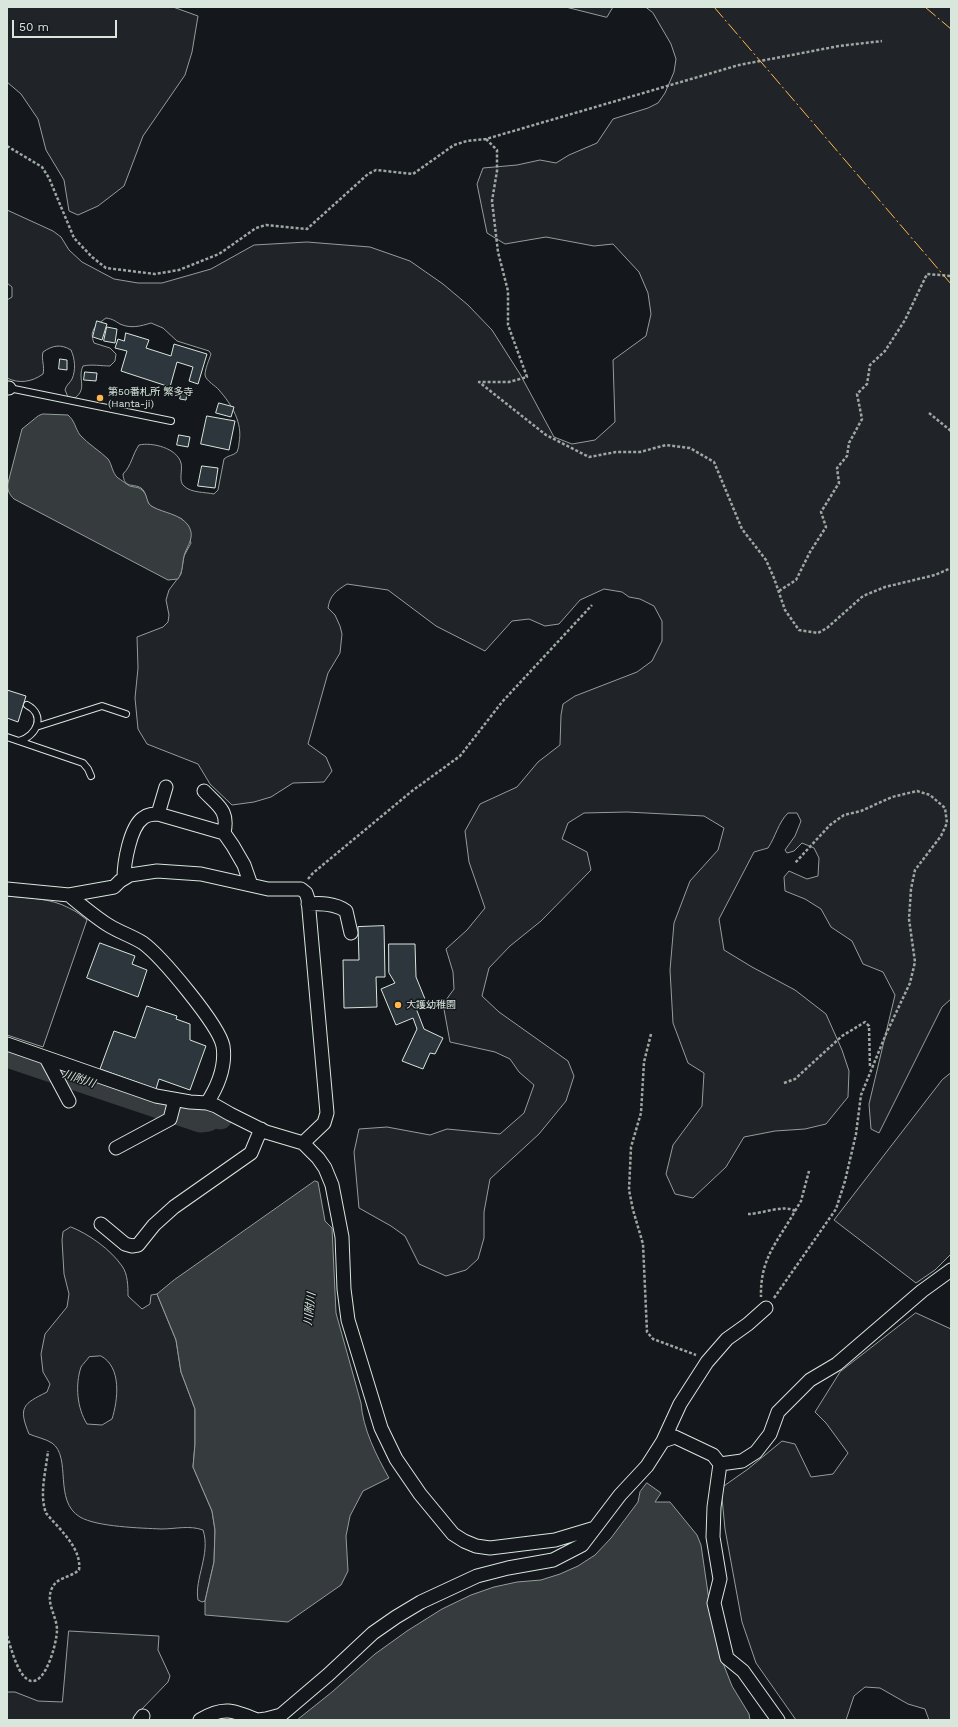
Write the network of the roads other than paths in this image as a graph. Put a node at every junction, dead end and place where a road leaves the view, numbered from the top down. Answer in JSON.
{"nodes":[{"id":1,"x":8,"y":388,"type":"edge"},
{"id":2,"x":170,"y":421,"type":"dead end"},
{"id":3,"x":27,"y":705,"type":"dead end"},
{"id":4,"x":126,"y":714,"type":"dead end"},
{"id":5,"x":36,"y":727,"type":"junction"},
{"id":6,"x":7,"y":737,"type":"edge"},
{"id":7,"x":18,"y":741,"type":"junction"},
{"id":8,"x":91,"y":776,"type":"dead end"},
{"id":9,"x":166,"y":787,"type":"dead end"},
{"id":10,"x":204,"y":792,"type":"dead end"},
{"id":11,"x":158,"y":814,"type":"junction"},
{"id":12,"x":224,"y":833,"type":"junction"},
{"id":13,"x":124,"y":878,"type":"junction"},
{"id":14,"x":251,"y":885,"type":"junction"},
{"id":15,"x":7,"y":888,"type":"edge"},
{"id":16,"x":69,"y":895,"type":"junction"},
{"id":17,"x":308,"y":904,"type":"junction"},
{"id":18,"x":351,"y":933,"type":"dead end"},
{"id":19,"x":7,"y":1044,"type":"edge"},
{"id":20,"x":50,"y":1066,"type":"junction"},
{"id":21,"x":69,"y":1101,"type":"dead end"},
{"id":22,"x":212,"y":1105,"type":"junction"},
{"id":23,"x":173,"y":1108,"type":"junction"},
{"id":24,"x":261,"y":1129,"type":"junction"},
{"id":25,"x":311,"y":1135,"type":"junction"},
{"id":26,"x":116,"y":1148,"type":"dead end"},
{"id":27,"x":101,"y":1224,"type":"dead end"},
{"id":28,"x":951,"y":1270,"type":"edge"},
{"id":29,"x":766,"y":1308,"type":"road end"},
{"id":30,"x":663,"y":1440,"type":"junction"},
{"id":31,"x":720,"y":1464,"type":"junction"},
{"id":32,"x":595,"y":1528,"type":"junction"},
{"id":33,"x":200,"y":1720,"type":"edge"},
{"id":34,"x":257,"y":1720,"type":"edge"},
{"id":35,"x":778,"y":1720,"type":"edge"}],
"edges":[{"from":1,"to":2,"type":"lane"},
{"from":3,"to":5,"type":"lane"},
{"from":4,"to":5,"type":"lane"},
{"from":5,"to":7,"type":"lane"},
{"from":6,"to":7,"type":"lane"},
{"from":7,"to":8,"type":"lane"},
{"from":9,"to":11,"type":"street"},
{"from":10,"to":12,"type":"street"},
{"from":11,"to":12,"type":"street"},
{"from":11,"to":13,"type":"street"},
{"from":12,"to":14,"type":"street"},
{"from":13,"to":14,"type":"street"},
{"from":13,"to":16,"type":"street"},
{"from":14,"to":17,"type":"street"},
{"from":15,"to":16,"type":"street"},
{"from":16,"to":22,"type":"street"},
{"from":17,"to":18,"type":"street"},
{"from":17,"to":25,"type":"street"},
{"from":19,"to":20,"type":"street"},
{"from":20,"to":21,"type":"street"},
{"from":20,"to":23,"type":"street"},
{"from":22,"to":23,"type":"street"},
{"from":22,"to":24,"type":"street"},
{"from":23,"to":26,"type":"street"},
{"from":24,"to":25,"type":"street"},
{"from":24,"to":27,"type":"street"},
{"from":25,"to":32,"type":"street"},
{"from":28,"to":31,"type":"street"},
{"from":29,"to":30,"type":"street"},
{"from":30,"to":31,"type":"street"},
{"from":30,"to":32,"type":"street"},
{"from":31,"to":35,"type":"street"},
{"from":32,"to":34,"type":"street"},
{"from":33,"to":34,"type":"street"}]}
